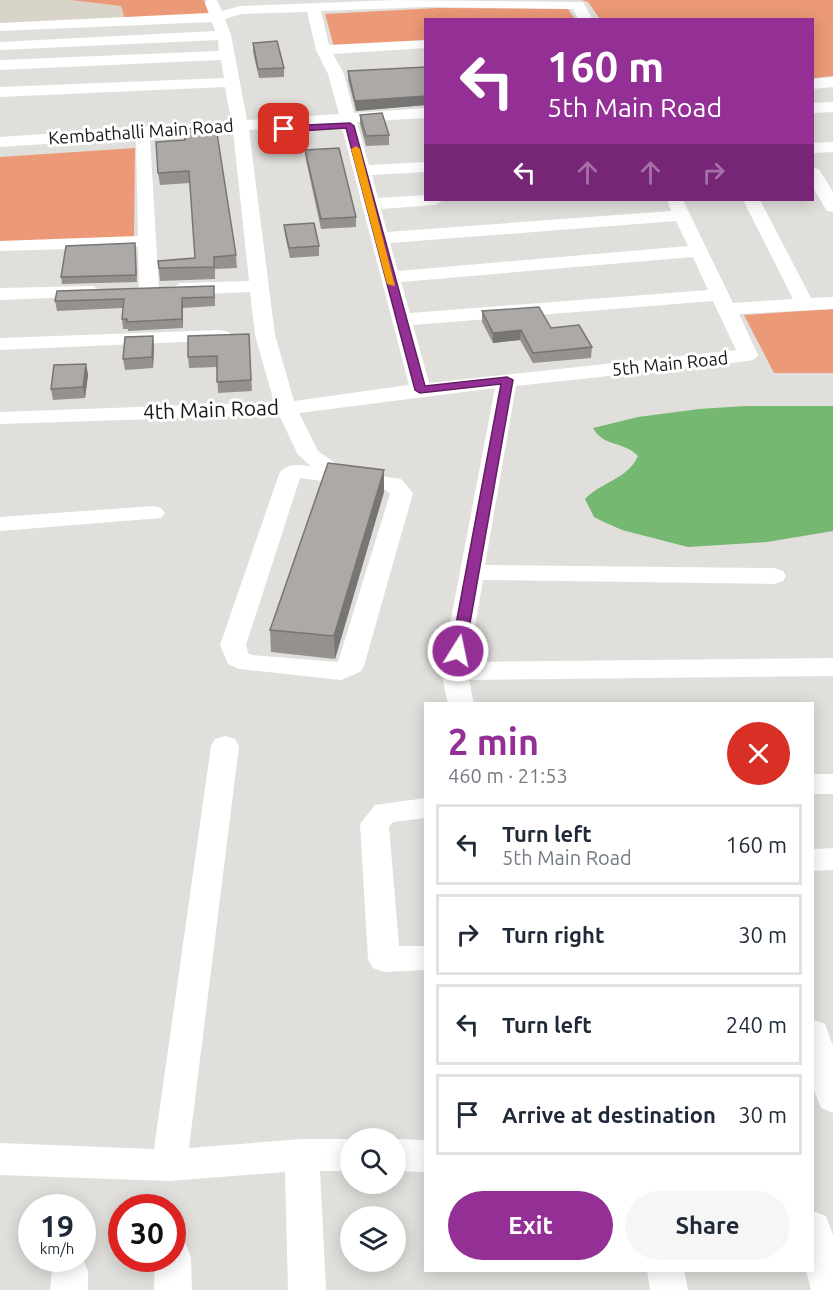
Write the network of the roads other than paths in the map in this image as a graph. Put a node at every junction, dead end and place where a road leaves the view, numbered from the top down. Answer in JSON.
{"nodes":[{"id":1,"x":211,"y":0,"type":"edge"},
{"id":2,"x":427,"y":2,"type":"edge"},
{"id":3,"x":266,"y":5,"type":"edge"},
{"id":4,"x":320,"y":5,"type":"edge"},
{"id":5,"x":218,"y":17,"type":"junction"},
{"id":6,"x":585,"y":18,"type":"edge"},
{"id":7,"x":0,"y":27,"type":"edge"},
{"id":8,"x":224,"y":35,"type":"junction"},
{"id":9,"x":424,"y":44,"type":"edge"},
{"id":10,"x":0,"y":46,"type":"edge"},
{"id":11,"x":323,"y":50,"type":"junction"},
{"id":12,"x":227,"y":55,"type":"junction"},
{"id":13,"x":0,"y":65,"type":"edge"},
{"id":14,"x":232,"y":82,"type":"junction"},
{"id":15,"x":833,"y":82,"type":"edge"},
{"id":16,"x":814,"y":84,"type":"edge"},
{"id":17,"x":0,"y":92,"type":"edge"},
{"id":18,"x":814,"y":108,"type":"edge"},
{"id":19,"x":833,"y":108,"type":"edge"},
{"id":20,"x":424,"y":113,"type":"edge"},
{"id":21,"x":424,"y":121,"type":"edge"},
{"id":22,"x":349,"y":122,"type":"junction"},
{"id":23,"x":240,"y":128,"type":"junction"},
{"id":24,"x":143,"y":139,"type":"junction"},
{"id":25,"x":0,"y":142,"type":"edge"},
{"id":26,"x":833,"y":147,"type":"edge"},
{"id":27,"x":814,"y":148,"type":"edge"},
{"id":28,"x":0,"y":150,"type":"edge"},
{"id":29,"x":424,"y":167,"type":"edge"},
{"id":30,"x":361,"y":171,"type":"junction"},
{"id":31,"x":814,"y":175,"type":"edge"},
{"id":32,"x":424,"y":201,"type":"edge"},
{"id":33,"x":753,"y":201,"type":"edge"},
{"id":34,"x":370,"y":204,"type":"junction"},
{"id":35,"x":678,"y":207,"type":"edge"},
{"id":36,"x":833,"y":207,"type":"edge"},
{"id":37,"x":379,"y":238,"type":"junction"},
{"id":38,"x":146,"y":241,"type":"junction"},
{"id":39,"x":0,"y":246,"type":"edge"},
{"id":40,"x":699,"y":251,"type":"junction"},
{"id":41,"x":390,"y":277,"type":"junction"},
{"id":42,"x":259,"y":286,"type":"junction"},
{"id":43,"x":149,"y":290,"type":"junction"},
{"id":44,"x":0,"y":294,"type":"edge"},
{"id":45,"x":723,"y":302,"type":"junction"},
{"id":46,"x":833,"y":303,"type":"edge"},
{"id":47,"x":805,"y":305,"type":"junction"},
{"id":48,"x":401,"y":320,"type":"junction"},
{"id":49,"x":265,"y":335,"type":"junction"},
{"id":50,"x":0,"y":344,"type":"edge"},
{"id":51,"x":507,"y":380,"type":"junction"},
{"id":52,"x":420,"y":390,"type":"junction"},
{"id":53,"x":286,"y":408,"type":"junction"},
{"id":54,"x":0,"y":418,"type":"edge"},
{"id":55,"x":344,"y":477,"type":"junction"},
{"id":56,"x":153,"y":513,"type":"dead end"},
{"id":57,"x":0,"y":524,"type":"edge"},
{"id":58,"x":472,"y":572,"type":"junction"},
{"id":59,"x":774,"y":576,"type":"dead end"},
{"id":60,"x":833,"y":667,"type":"edge"},
{"id":61,"x":454,"y":671,"type":"junction"},
{"id":62,"x":461,"y":702,"type":"edge"},
{"id":63,"x":225,"y":746,"type":"dead end"},
{"id":64,"x":814,"y":784,"type":"edge"},
{"id":65,"x":833,"y":784,"type":"edge"},
{"id":66,"x":424,"y":808,"type":"edge"},
{"id":67,"x":814,"y":860,"type":"edge"},
{"id":68,"x":833,"y":860,"type":"edge"},
{"id":69,"x":424,"y":958,"type":"edge"},
{"id":70,"x":814,"y":1037,"type":"edge"},
{"id":71,"x":833,"y":1098,"type":"edge"},
{"id":72,"x":302,"y":1155,"type":"junction"},
{"id":73,"x":340,"y":1155,"type":"edge"},
{"id":74,"x":406,"y":1155,"type":"edge"},
{"id":75,"x":424,"y":1156,"type":"edge"},
{"id":76,"x":0,"y":1159,"type":"edge"},
{"id":77,"x":169,"y":1165,"type":"junction"},
{"id":78,"x":814,"y":1231,"type":"edge"},
{"id":79,"x":173,"y":1272,"type":"edge"},
{"id":80,"x":665,"y":1272,"type":"edge"},
{"id":81,"x":173,"y":1290,"type":"edge"},
{"id":82,"x":306,"y":1290,"type":"edge"},
{"id":83,"x":669,"y":1290,"type":"edge"},
{"id":84,"x":831,"y":1290,"type":"edge"}],
"edges":[{"from":1,"to":5,"type":"street"},
{"from":2,"to":4,"type":"street"},
{"from":2,"to":6,"type":"street"},
{"from":3,"to":4,"type":"street"},
{"from":3,"to":5,"type":"street"},
{"from":4,"to":11,"type":"street"},
{"from":5,"to":7,"type":"street"},
{"from":5,"to":8,"type":"street"},
{"from":8,"to":10,"type":"street"},
{"from":8,"to":12,"type":"street"},
{"from":9,"to":11,"type":"street"},
{"from":11,"to":22,"type":"street"},
{"from":12,"to":13,"type":"street"},
{"from":12,"to":14,"type":"street"},
{"from":14,"to":17,"type":"street"},
{"from":14,"to":23,"type":"street"},
{"from":15,"to":16,"type":"street"},
{"from":18,"to":19,"type":"street"},
{"from":20,"to":22,"type":"street","name":"Kembathalli Main Road"},
{"from":21,"to":22,"type":"street","name":"Kembathalli Main Road"},
{"from":22,"to":23,"type":"street","name":"Kembathalli Main Road"},
{"from":22,"to":30,"type":"street"},
{"from":23,"to":24,"type":"street","name":"Kembathalli Main Road"},
{"from":23,"to":25,"type":"street","name":"Kembathalli Main Road"},
{"from":23,"to":42,"type":"street"},
{"from":24,"to":28,"type":"street","name":"Kembathalli Main Road"},
{"from":24,"to":38,"type":"street"},
{"from":26,"to":27,"type":"street"},
{"from":29,"to":30,"type":"street"},
{"from":30,"to":34,"type":"street"},
{"from":31,"to":36,"type":"street"},
{"from":32,"to":34,"type":"street"},
{"from":33,"to":47,"type":"street"},
{"from":34,"to":37,"type":"street"},
{"from":35,"to":37,"type":"street"},
{"from":35,"to":40,"type":"street","name":"5th Main Road"},
{"from":37,"to":41,"type":"street"},
{"from":38,"to":39,"type":"street"},
{"from":38,"to":43,"type":"street"},
{"from":40,"to":41,"type":"street"},
{"from":40,"to":45,"type":"street","name":"5th Main Road"},
{"from":41,"to":48,"type":"street"},
{"from":42,"to":43,"type":"street"},
{"from":42,"to":49,"type":"street"},
{"from":43,"to":44,"type":"street"},
{"from":45,"to":47,"type":"street"},
{"from":45,"to":48,"type":"street"},
{"from":45,"to":51,"type":"street","name":"5th Main Road"},
{"from":46,"to":47,"type":"street"},
{"from":48,"to":52,"type":"street"},
{"from":49,"to":50,"type":"street"},
{"from":49,"to":53,"type":"street"},
{"from":51,"to":52,"type":"street","name":"5th Main Road"},
{"from":51,"to":58,"type":"street"},
{"from":52,"to":53,"type":"street","name":"4th Main Road"},
{"from":53,"to":54,"type":"street","name":"4th Main Road"},
{"from":53,"to":55,"type":"street"},
{"from":55,"to":55,"type":"street"},
{"from":56,"to":57,"type":"street"},
{"from":58,"to":59,"type":"street"},
{"from":58,"to":61,"type":"street"},
{"from":60,"to":61,"type":"street"},
{"from":61,"to":62,"type":"street"},
{"from":63,"to":77,"type":"street"},
{"from":64,"to":65,"type":"street"},
{"from":66,"to":69,"type":"street"},
{"from":67,"to":68,"type":"street"},
{"from":70,"to":71,"type":"street"},
{"from":72,"to":73,"type":"street"},
{"from":72,"to":77,"type":"street"},
{"from":72,"to":82,"type":"street"},
{"from":74,"to":75,"type":"street"},
{"from":76,"to":77,"type":"street"},
{"from":78,"to":84,"type":"street"},
{"from":79,"to":81,"type":"street"},
{"from":80,"to":83,"type":"street"}]}
